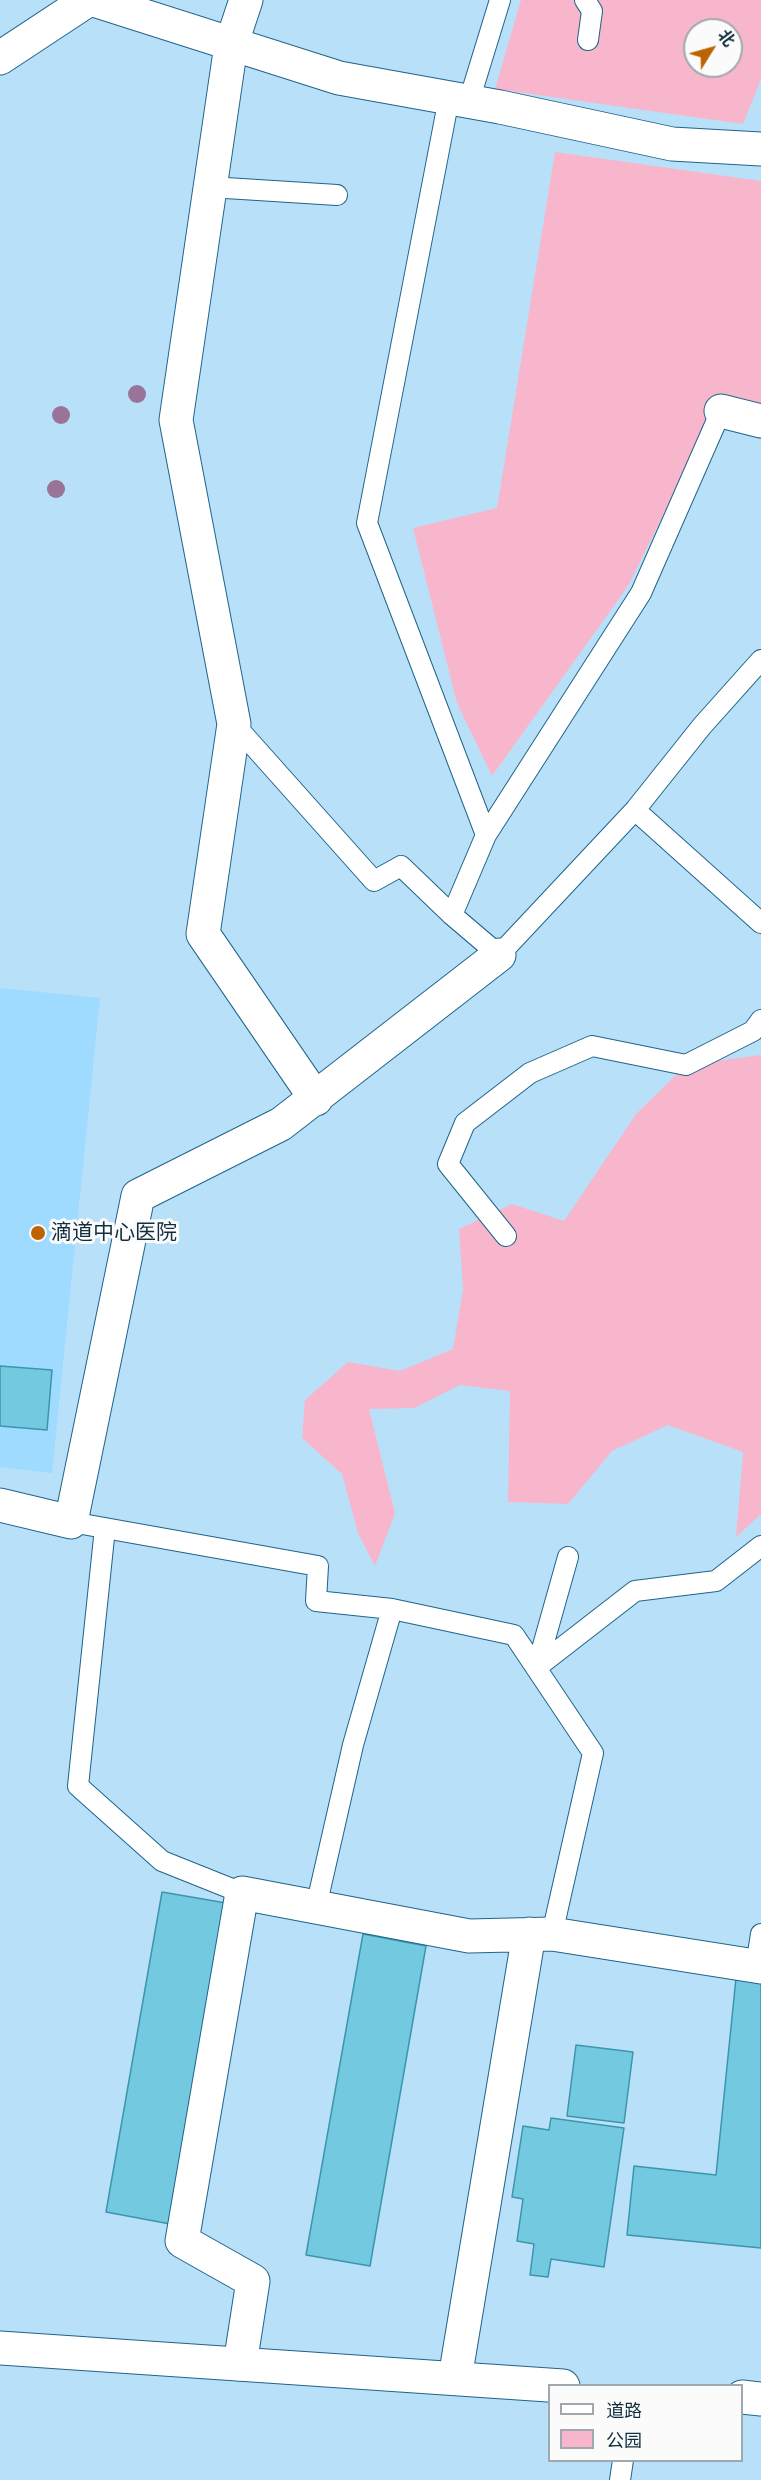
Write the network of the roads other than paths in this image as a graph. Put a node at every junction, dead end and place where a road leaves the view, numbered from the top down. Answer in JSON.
{"nodes":[{"id":1,"x":88,"y":0,"type":"edge"},
{"id":2,"x":94,"y":0,"type":"edge"},
{"id":3,"x":246,"y":0,"type":"edge"},
{"id":4,"x":500,"y":0,"type":"edge"},
{"id":5,"x":585,"y":0,"type":"edge"},
{"id":6,"x":588,"y":40,"type":"dead end"},
{"id":7,"x":231,"y":45,"type":"junction"},
{"id":8,"x":0,"y":58,"type":"edge"},
{"id":9,"x":459,"y":100,"type":"junction"},
{"id":10,"x":761,"y":148,"type":"edge"},
{"id":11,"x":210,"y":187,"type":"junction"},
{"id":12,"x":337,"y":195,"type":"dead end"},
{"id":13,"x":721,"y":411,"type":"joint"},
{"id":14,"x":761,"y":421,"type":"edge"},
{"id":15,"x":761,"y":660,"type":"edge"},
{"id":16,"x":234,"y":724,"type":"junction"},
{"id":17,"x":635,"y":810,"type":"junction"},
{"id":18,"x":486,"y":835,"type":"junction"},
{"id":19,"x":452,"y":915,"type":"junction"},
{"id":20,"x":761,"y":923,"type":"edge"},
{"id":21,"x":499,"y":955,"type":"junction"},
{"id":22,"x":761,"y":1020,"type":"edge"},
{"id":23,"x":316,"y":1099,"type":"junction"},
{"id":24,"x":506,"y":1236,"type":"dead end"},
{"id":25,"x":0,"y":1505,"type":"edge"},
{"id":26,"x":71,"y":1522,"type":"junction"},
{"id":27,"x":105,"y":1528,"type":"junction"},
{"id":28,"x":761,"y":1546,"type":"edge"},
{"id":29,"x":568,"y":1557,"type":"dead end"},
{"id":30,"x":392,"y":1609,"type":"junction"},
{"id":31,"x":537,"y":1667,"type":"junction"},
{"id":32,"x":242,"y":1893,"type":"junction"},
{"id":33,"x":316,"y":1907,"type":"junction"},
{"id":34,"x":540,"y":1934,"type":"junction"},
{"id":35,"x":761,"y":1934,"type":"edge"},
{"id":36,"x":758,"y":1966,"type":"edge"},
{"id":37,"x":0,"y":2348,"type":"edge"},
{"id":38,"x":240,"y":2364,"type":"junction"},
{"id":39,"x":455,"y":2378,"type":"junction"},
{"id":40,"x":548,"y":2384,"type":"edge"},
{"id":41,"x":743,"y":2397,"type":"edge"},
{"id":42,"x":761,"y":2398,"type":"edge"},
{"id":43,"x":623,"y":2462,"type":"edge"},
{"id":44,"x":620,"y":2480,"type":"edge"}],
"edges":[{"from":1,"to":8,"type":"street"},
{"from":2,"to":7,"type":"street"},
{"from":3,"to":7,"type":"street"},
{"from":4,"to":9,"type":"lane"},
{"from":5,"to":6,"type":"lane"},
{"from":7,"to":9,"type":"street"},
{"from":7,"to":11,"type":"street"},
{"from":9,"to":10,"type":"street"},
{"from":9,"to":18,"type":"lane"},
{"from":11,"to":12,"type":"lane"},
{"from":11,"to":16,"type":"street"},
{"from":13,"to":14,"type":"street"},
{"from":13,"to":18,"type":"lane"},
{"from":15,"to":17,"type":"lane"},
{"from":16,"to":19,"type":"lane"},
{"from":16,"to":23,"type":"street"},
{"from":17,"to":20,"type":"lane"},
{"from":17,"to":21,"type":"lane"},
{"from":18,"to":19,"type":"lane"},
{"from":19,"to":21,"type":"lane"},
{"from":21,"to":23,"type":"street"},
{"from":22,"to":24,"type":"lane"},
{"from":23,"to":26,"type":"street"},
{"from":25,"to":26,"type":"street"},
{"from":26,"to":27,"type":"lane"},
{"from":27,"to":30,"type":"lane"},
{"from":27,"to":32,"type":"lane"},
{"from":28,"to":31,"type":"lane"},
{"from":29,"to":31,"type":"lane"},
{"from":30,"to":31,"type":"lane"},
{"from":30,"to":33,"type":"lane"},
{"from":31,"to":34,"type":"lane"},
{"from":32,"to":33,"type":"street"},
{"from":32,"to":38,"type":"street"},
{"from":33,"to":34,"type":"street"},
{"from":34,"to":36,"type":"street"},
{"from":34,"to":39,"type":"street"},
{"from":35,"to":36,"type":"lane"},
{"from":37,"to":38,"type":"street"},
{"from":38,"to":39,"type":"street"},
{"from":39,"to":40,"type":"street"},
{"from":41,"to":42,"type":"street"},
{"from":43,"to":44,"type":"lane"}]}
